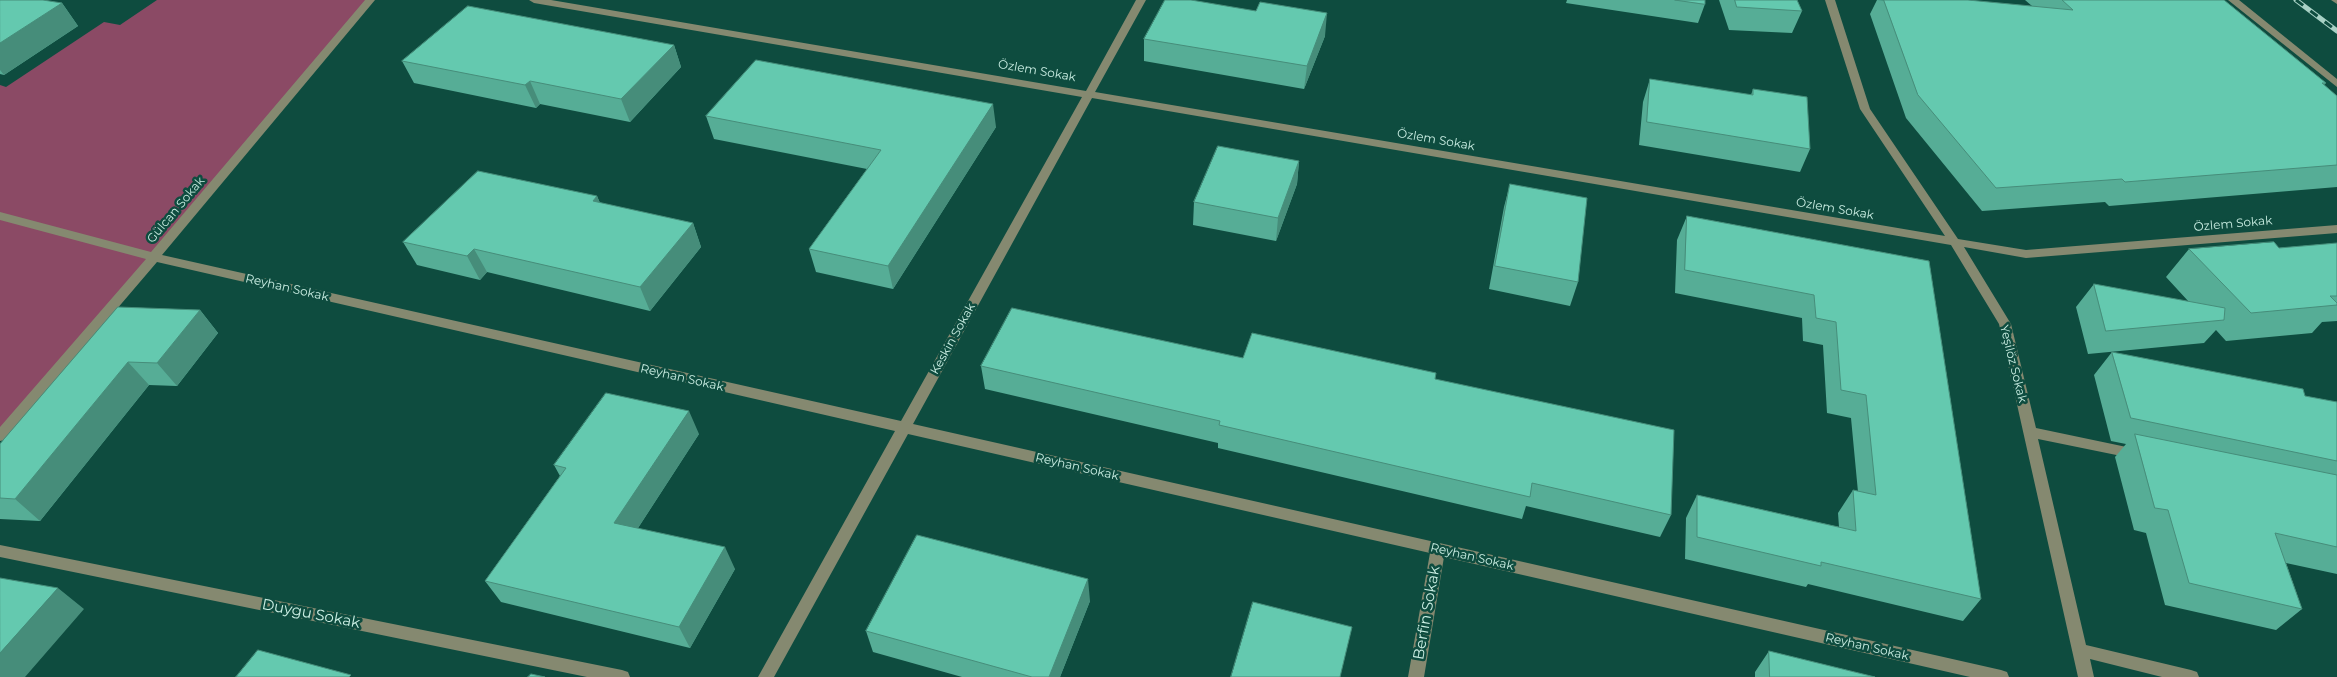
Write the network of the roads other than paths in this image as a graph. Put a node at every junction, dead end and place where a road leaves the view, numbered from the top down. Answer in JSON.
{"nodes":[{"id":1,"x":370,"y":0,"type":"edge"},
{"id":2,"x":534,"y":0,"type":"edge"},
{"id":3,"x":1141,"y":0,"type":"edge"},
{"id":4,"x":1830,"y":0,"type":"edge"},
{"id":5,"x":2233,"y":0,"type":"edge"},
{"id":6,"x":2337,"y":84,"type":"edge"},
{"id":7,"x":1089,"y":94,"type":"junction"},
{"id":8,"x":0,"y":216,"type":"edge"},
{"id":9,"x":2337,"y":229,"type":"edge"},
{"id":10,"x":1956,"y":244,"type":"junction"},
{"id":11,"x":154,"y":257,"type":"junction"},
{"id":12,"x":904,"y":428,"type":"junction"},
{"id":13,"x":2029,"y":432,"type":"junction"},
{"id":14,"x":0,"y":436,"type":"edge"},
{"id":15,"x":2154,"y":458,"type":"edge"},
{"id":16,"x":1438,"y":550,"type":"junction"},
{"id":17,"x":0,"y":551,"type":"edge"},
{"id":18,"x":2080,"y":650,"type":"junction"},
{"id":19,"x":622,"y":677,"type":"edge"},
{"id":20,"x":766,"y":677,"type":"edge"},
{"id":21,"x":1416,"y":677,"type":"edge"},
{"id":22,"x":2000,"y":677,"type":"edge"},
{"id":23,"x":2086,"y":677,"type":"edge"},
{"id":24,"x":2191,"y":677,"type":"edge"}],
"edges":[{"from":1,"to":11,"type":"street","name":"Gülcan Sokak"},
{"from":2,"to":7,"type":"street","name":"Özlem Sokak"},
{"from":3,"to":7,"type":"street","name":"Keskin Sokak"},
{"from":4,"to":10,"type":"street","name":"Yeşilöz Sokak"},
{"from":5,"to":6,"type":"street"},
{"from":7,"to":10,"type":"street","name":"Özlem Sokak"},
{"from":7,"to":12,"type":"street","name":"Keskin Sokak"},
{"from":8,"to":11,"type":"street","name":"Reyhan Sokak"},
{"from":9,"to":10,"type":"street","name":"Özlem Sokak"},
{"from":10,"to":13,"type":"street","name":"Yeşilöz Sokak"},
{"from":11,"to":12,"type":"street","name":"Reyhan Sokak"},
{"from":11,"to":14,"type":"street","name":"Gülcan Sokak"},
{"from":12,"to":16,"type":"street","name":"Reyhan Sokak"},
{"from":12,"to":20,"type":"street","name":"Keskin Sokak"},
{"from":13,"to":15,"type":"street"},
{"from":13,"to":18,"type":"street","name":"Yeşilöz Sokak"},
{"from":16,"to":21,"type":"street","name":"Berfin Sokak"},
{"from":16,"to":22,"type":"street","name":"Reyhan Sokak"},
{"from":17,"to":19,"type":"street","name":"Duygu Sokak"},
{"from":18,"to":23,"type":"street","name":"Yeşilöz Sokak"},
{"from":18,"to":24,"type":"street"}]}
